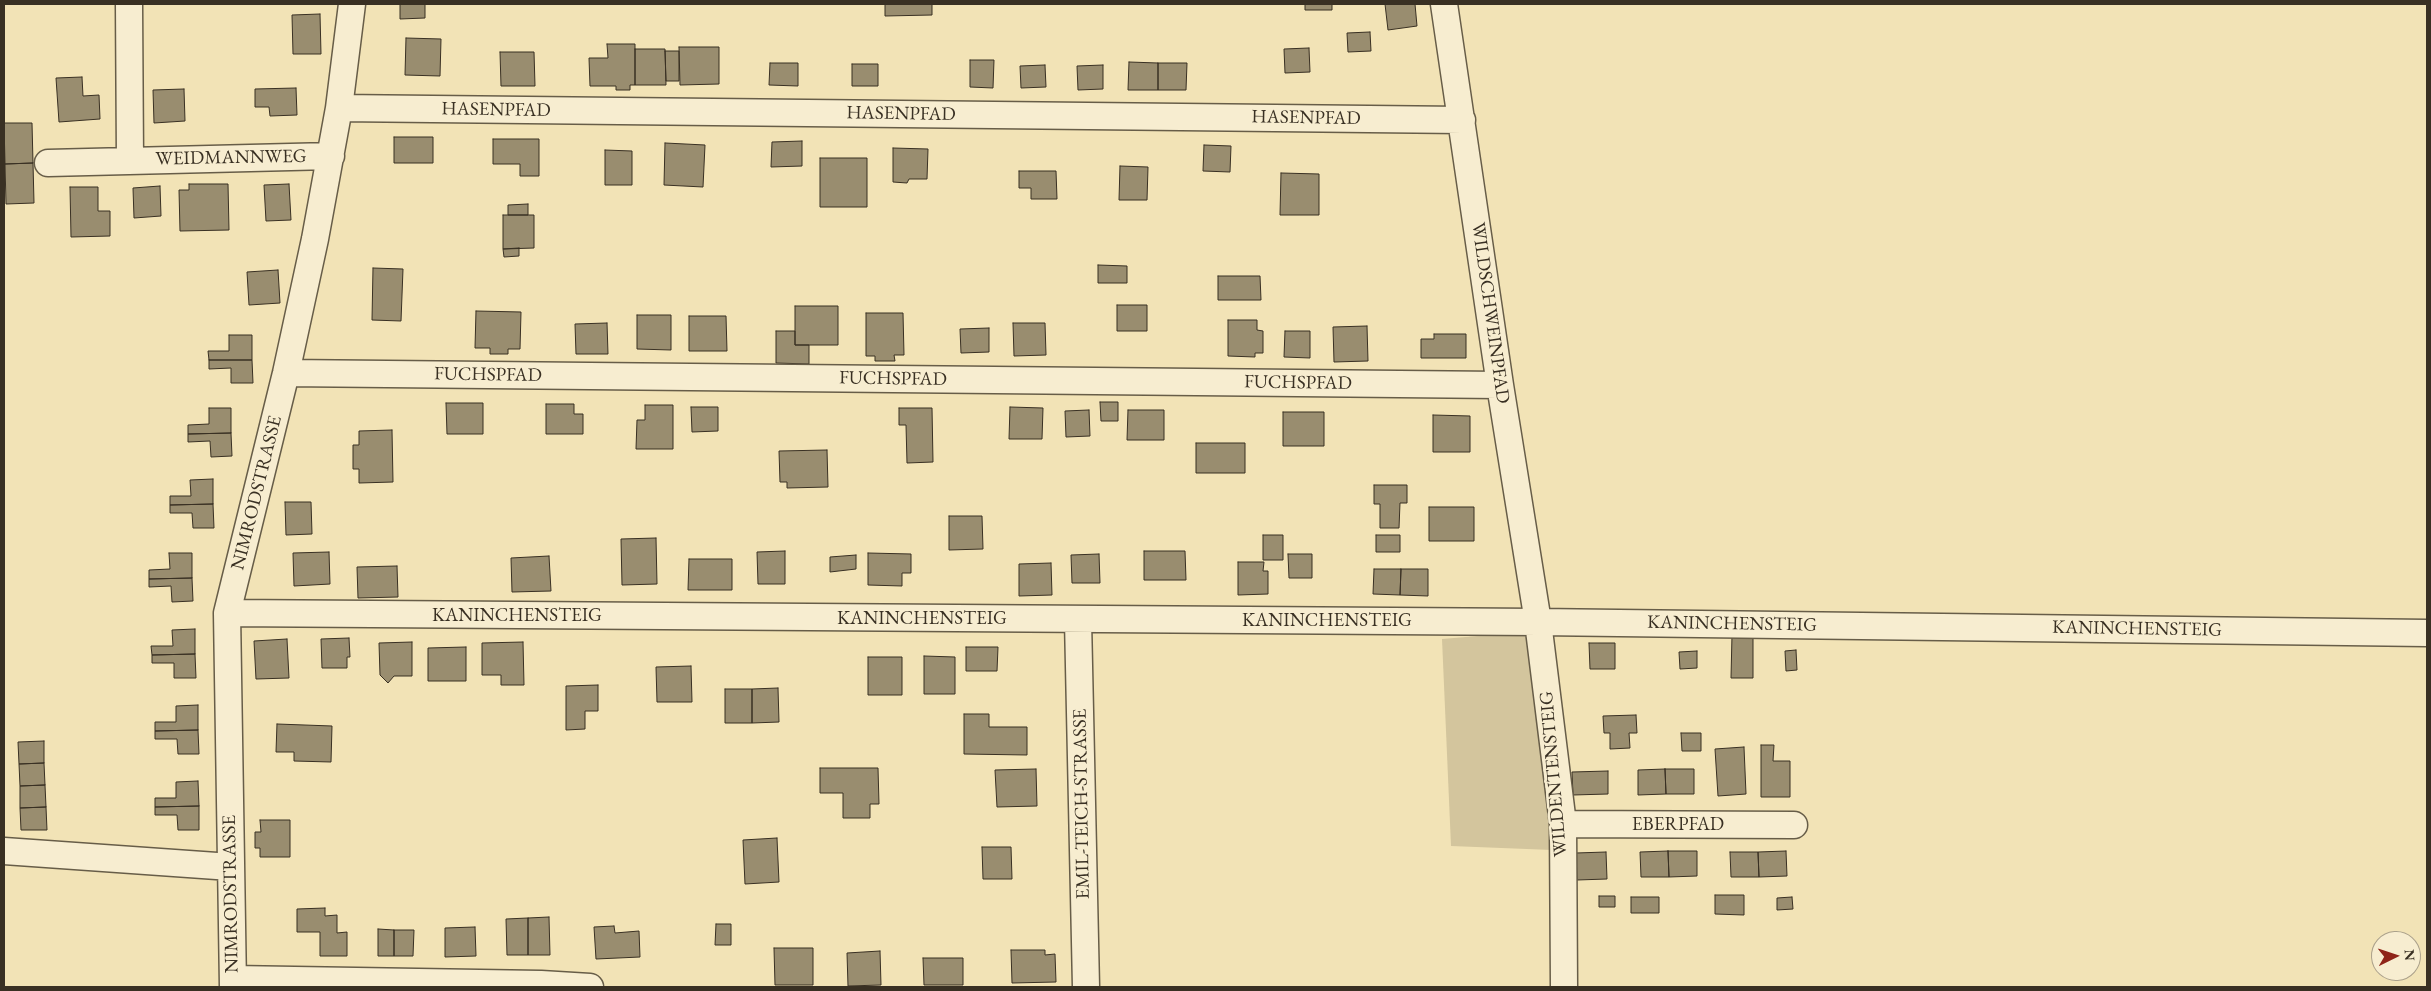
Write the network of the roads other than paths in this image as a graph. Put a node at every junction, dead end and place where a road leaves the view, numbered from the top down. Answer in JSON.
{"nodes":[{"id":1,"x":129,"y":4,"type":"edge"},
{"id":2,"x":352,"y":4,"type":"edge"},
{"id":3,"x":1444,"y":4,"type":"edge"},
{"id":4,"x":339,"y":108,"type":"junction"},
{"id":5,"x":1462,"y":120,"type":"junction"},
{"id":6,"x":331,"y":156,"type":"junction"},
{"id":7,"x":130,"y":161,"type":"junction"},
{"id":8,"x":48,"y":163,"type":"dead end"},
{"id":9,"x":286,"y":373,"type":"junction"},
{"id":10,"x":1500,"y":385,"type":"junction"},
{"id":11,"x":227,"y":613,"type":"junction"},
{"id":12,"x":1078,"y":620,"type":"junction"},
{"id":13,"x":1538,"y":622,"type":"junction"},
{"id":14,"x":2427,"y":632,"type":"edge"},
{"id":15,"x":1563,"y":824,"type":"junction"},
{"id":16,"x":1794,"y":825,"type":"dead end"},
{"id":17,"x":4,"y":851,"type":"edge"},
{"id":18,"x":231,"y":867,"type":"junction"},
{"id":19,"x":233,"y":983,"type":"edge"},
{"id":20,"x":590,"y":987,"type":"edge"},
{"id":21,"x":1086,"y":987,"type":"edge"},
{"id":22,"x":1564,"y":987,"type":"edge"}],
"edges":[{"from":1,"to":7,"type":"street","name":"WEIDMANNWEG"},
{"from":2,"to":4,"type":"street","name":"NIMRODSTRASSE"},
{"from":3,"to":5,"type":"street","name":"WILDSCHWEINPFAD"},
{"from":4,"to":5,"type":"street","name":"HASENPFAD"},
{"from":4,"to":6,"type":"street","name":"NIMRODSTRASSE"},
{"from":5,"to":10,"type":"street","name":"WILDSCHWEINPFAD"},
{"from":6,"to":7,"type":"street","name":"WEIDMANNWEG"},
{"from":6,"to":9,"type":"street","name":"NIMRODSTRASSE"},
{"from":7,"to":8,"type":"street","name":"WEIDMANNWEG"},
{"from":9,"to":10,"type":"street","name":"FUCHSPFAD"},
{"from":9,"to":11,"type":"street","name":"NIMRODSTRASSE"},
{"from":10,"to":13,"type":"street","name":"WILDSCHWEINPFAD"},
{"from":11,"to":12,"type":"street","name":"KANINCHENSTEIG"},
{"from":11,"to":18,"type":"street","name":"NIMRODSTRASSE"},
{"from":12,"to":13,"type":"street","name":"KANINCHENSTEIG"},
{"from":12,"to":21,"type":"street","name":"EMIL-TEICH-STRASSE"},
{"from":13,"to":14,"type":"street","name":"KANINCHENSTEIG"},
{"from":13,"to":15,"type":"street","name":"WILDENTENSTEIG"},
{"from":15,"to":16,"type":"street","name":"EBERPFAD"},
{"from":15,"to":22,"type":"street","name":"WILDENTENSTEIG"},
{"from":17,"to":18,"type":"street"},
{"from":18,"to":19,"type":"street","name":"NIMRODSTRASSE"},
{"from":19,"to":20,"type":"street"}]}
